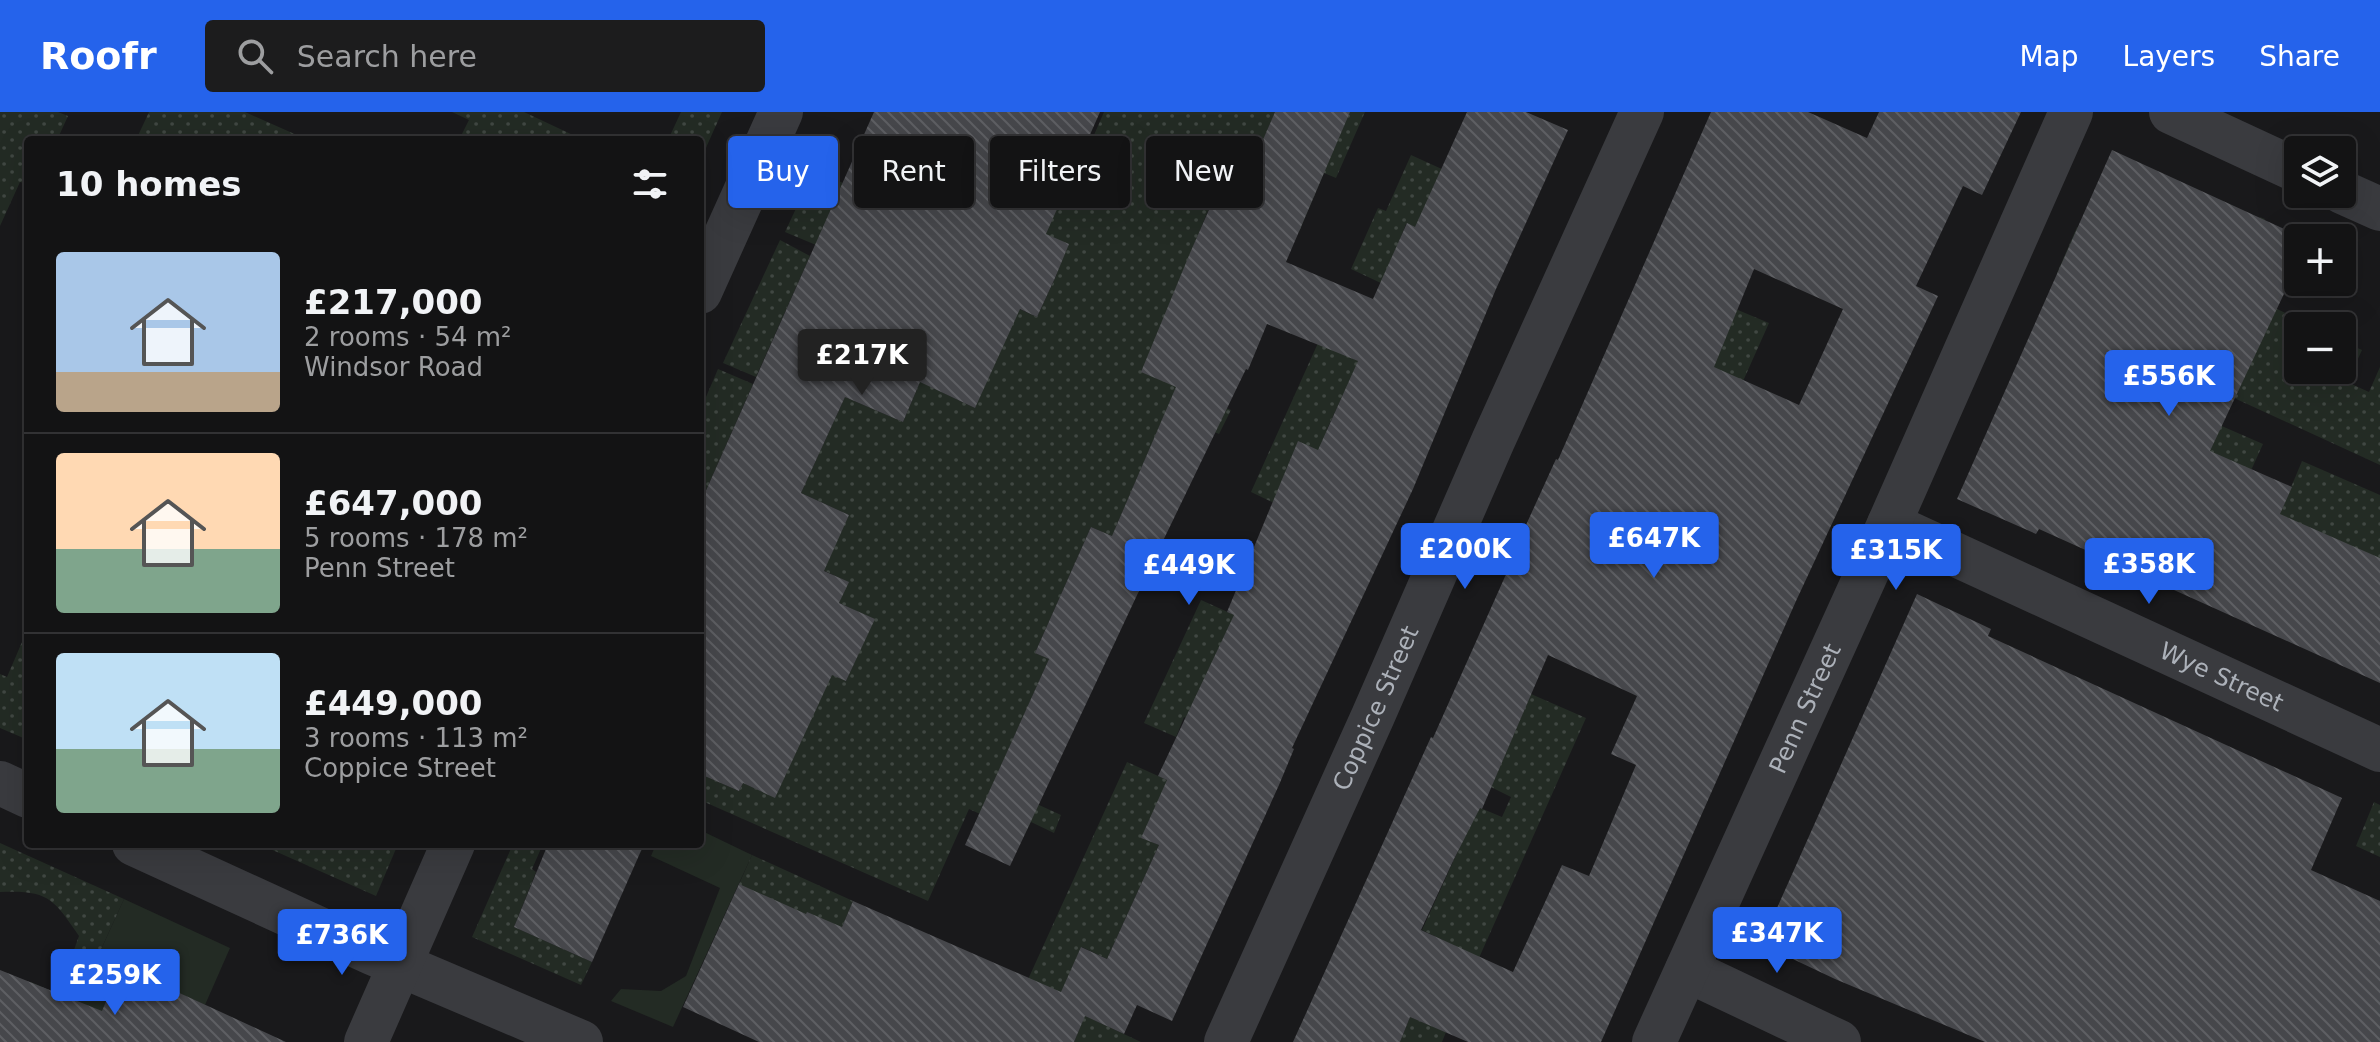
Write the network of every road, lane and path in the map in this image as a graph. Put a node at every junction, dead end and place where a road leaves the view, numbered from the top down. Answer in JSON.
{"nodes":[{"id":1,"x":781,"y":112,"type":"edge"},
{"id":2,"x":1642,"y":112,"type":"edge"},
{"id":3,"x":2071,"y":112,"type":"edge"},
{"id":4,"x":2171,"y":112,"type":"edge"},
{"id":5,"x":2284,"y":164,"type":"edge"},
{"id":6,"x":2356,"y":198,"type":"edge"},
{"id":7,"x":2380,"y":209,"type":"edge"},
{"id":8,"x":704,"y":283,"type":"edge"},
{"id":9,"x":1889,"y":524,"type":"junction"},
{"id":10,"x":2380,"y":750,"type":"edge"},
{"id":11,"x":0,"y":783,"type":"edge"},
{"id":12,"x":24,"y":794,"type":"edge"},
{"id":13,"x":143,"y":848,"type":"edge"},
{"id":14,"x":451,"y":848,"type":"edge"},
{"id":15,"x":399,"y":965,"type":"junction"},
{"id":16,"x":1687,"y":970,"type":"junction"},
{"id":17,"x":366,"y":1042,"type":"edge"},
{"id":18,"x":581,"y":1042,"type":"edge"},
{"id":19,"x":1226,"y":1042,"type":"edge"},
{"id":20,"x":1654,"y":1042,"type":"edge"},
{"id":21,"x":1839,"y":1042,"type":"edge"}],
"edges":[{"from":1,"to":8,"type":"street"},
{"from":2,"to":19,"type":"street","name":"Coppice Street"},
{"from":3,"to":9,"type":"street","name":"Penn Street"},
{"from":4,"to":5,"type":"street"},
{"from":6,"to":7,"type":"street"},
{"from":9,"to":10,"type":"street","name":"Wye Street"},
{"from":9,"to":16,"type":"street","name":"Penn Street"},
{"from":11,"to":12,"type":"street"},
{"from":13,"to":15,"type":"street"},
{"from":14,"to":15,"type":"street"},
{"from":15,"to":17,"type":"street"},
{"from":15,"to":18,"type":"street"},
{"from":16,"to":20,"type":"street","name":"Penn Street"},
{"from":16,"to":21,"type":"street"}]}
